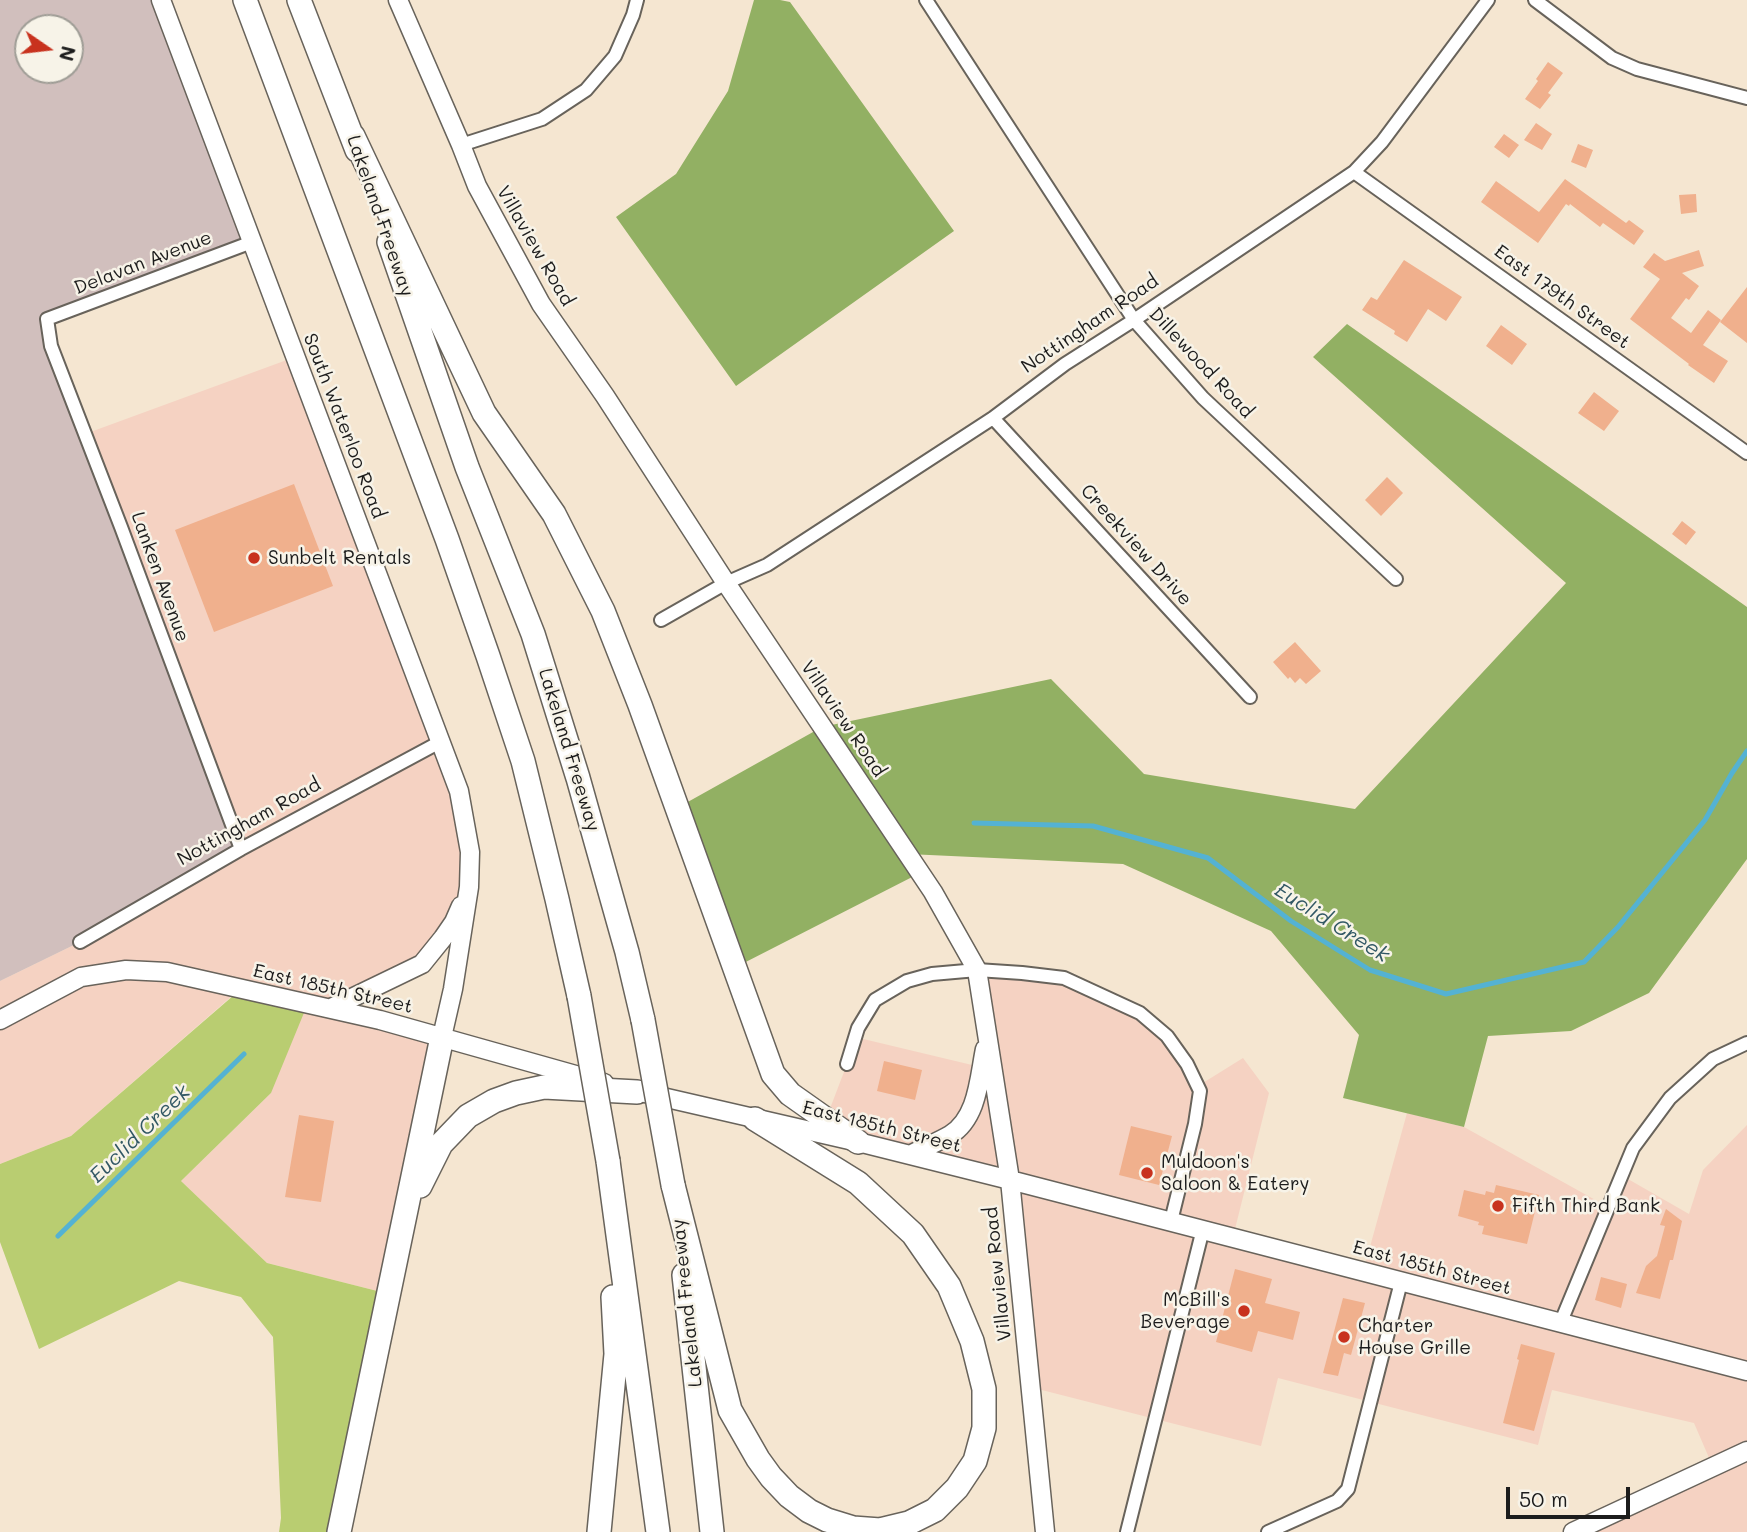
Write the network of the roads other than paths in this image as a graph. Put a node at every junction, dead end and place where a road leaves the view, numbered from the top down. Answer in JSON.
{"nodes":[{"id":1,"x":160,"y":0,"type":"edge"},
{"id":2,"x":246,"y":0,"type":"edge"},
{"id":3,"x":299,"y":0,"type":"edge"},
{"id":4,"x":398,"y":0,"type":"edge"},
{"id":5,"x":637,"y":0,"type":"edge"},
{"id":6,"x":926,"y":0,"type":"edge"},
{"id":7,"x":1488,"y":0,"type":"edge"},
{"id":8,"x":1535,"y":0,"type":"edge"},
{"id":9,"x":1747,"y":98,"type":"edge"},
{"id":10,"x":353,"y":136,"type":"junction"},
{"id":11,"x":461,"y":145,"type":"junction"},
{"id":12,"x":1354,"y":172,"type":"junction"},
{"id":13,"x":252,"y":242,"type":"junction"},
{"id":14,"x":47,"y":319,"type":"joint"},
{"id":15,"x":1133,"y":320,"type":"junction"},
{"id":16,"x":993,"y":418,"type":"junction"},
{"id":17,"x":1747,"y":453,"type":"edge"},
{"id":18,"x":1396,"y":579,"type":"dead end"},
{"id":19,"x":726,"y":583,"type":"junction"},
{"id":20,"x":661,"y":620,"type":"dead end"},
{"id":21,"x":1250,"y":697,"type":"dead end"},
{"id":22,"x":440,"y":742,"type":"junction"},
{"id":23,"x":241,"y":849,"type":"junction"},
{"id":24,"x":469,"y":887,"type":"junction"},
{"id":25,"x":80,"y":942,"type":"dead end"},
{"id":26,"x":977,"y":970,"type":"junction"},
{"id":27,"x":331,"y":1008,"type":"junction"},
{"id":28,"x":6,"y":1018,"type":"edge"},
{"id":29,"x":988,"y":1035,"type":"junction"},
{"id":30,"x":442,"y":1037,"type":"junction"},
{"id":31,"x":1747,"y":1043,"type":"edge"},
{"id":32,"x":847,"y":1064,"type":"dead end"},
{"id":33,"x":637,"y":1091,"type":"junction"},
{"id":34,"x":755,"y":1119,"type":"junction"},
{"id":35,"x":858,"y":1142,"type":"junction"},
{"id":36,"x":910,"y":1155,"type":"junction"},
{"id":37,"x":608,"y":1161,"type":"junction"},
{"id":38,"x":1010,"y":1180,"type":"junction"},
{"id":39,"x":673,"y":1185,"type":"junction"},
{"id":40,"x":406,"y":1214,"type":"junction"},
{"id":41,"x":1171,"y":1221,"type":"junction"},
{"id":42,"x":1203,"y":1229,"type":"junction"},
{"id":43,"x":1401,"y":1282,"type":"junction"},
{"id":44,"x":1560,"y":1324,"type":"junction"},
{"id":45,"x":1747,"y":1371,"type":"edge"},
{"id":46,"x":1747,"y":1451,"type":"edge"},
{"id":47,"x":339,"y":1532,"type":"edge"},
{"id":48,"x":599,"y":1532,"type":"edge"},
{"id":49,"x":658,"y":1532,"type":"edge"},
{"id":50,"x":712,"y":1532,"type":"edge"},
{"id":51,"x":1045,"y":1532,"type":"edge"},
{"id":52,"x":1127,"y":1532,"type":"edge"},
{"id":53,"x":1268,"y":1532,"type":"edge"},
{"id":54,"x":1573,"y":1532,"type":"edge"}],
"edges":[{"from":1,"to":13,"type":"street","name":"South Waterloo Road"},
{"from":2,"to":37,"type":"highway","bridge":true},
{"from":3,"to":10,"type":"highway","name":"Lakeland Freeway"},
{"from":4,"to":11,"type":"street","name":"Villaview Road"},
{"from":5,"to":11,"type":"street"},
{"from":6,"to":15,"type":"street","name":"Dillewood Road"},
{"from":7,"to":12,"type":"street","name":"Nottingham Road"},
{"from":8,"to":9,"type":"street"},
{"from":10,"to":35,"type":"highway"},
{"from":10,"to":39,"type":"highway","name":"Lakeland Freeway","bridge":true},
{"from":11,"to":19,"type":"street","name":"Villaview Road"},
{"from":12,"to":15,"type":"street","name":"Nottingham Road"},
{"from":12,"to":17,"type":"street","name":"East 179th Street"},
{"from":13,"to":14,"type":"street","name":"Delavan Avenue"},
{"from":13,"to":22,"type":"street","name":"South Waterloo Road"},
{"from":14,"to":23,"type":"street","name":"Lanken Avenue"},
{"from":15,"to":16,"type":"street","name":"Nottingham Road"},
{"from":15,"to":18,"type":"street","name":"Dillewood Road"},
{"from":16,"to":19,"type":"street","name":"Nottingham Road"},
{"from":16,"to":21,"type":"street","name":"Creekview Drive"},
{"from":19,"to":20,"type":"street","name":"Nottingham Road"},
{"from":19,"to":26,"type":"street","name":"Villaview Road"},
{"from":22,"to":23,"type":"street","name":"Nottingham Road"},
{"from":22,"to":24,"type":"street","name":"South Waterloo Road"},
{"from":23,"to":25,"type":"street","name":"Nottingham Road"},
{"from":24,"to":27,"type":"street"},
{"from":24,"to":30,"type":"street","name":"South Waterloo Road"},
{"from":26,"to":29,"type":"street","name":"Villaview Road"},
{"from":26,"to":32,"type":"street"},
{"from":26,"to":41,"type":"street"},
{"from":27,"to":28,"type":"street","name":"East 185th Street"},
{"from":27,"to":30,"type":"street","name":"East 185th Street"},
{"from":29,"to":36,"type":"street"},
{"from":29,"to":38,"type":"street","name":"Villaview Road"},
{"from":30,"to":33,"type":"street","name":"East 185th Street"},
{"from":30,"to":40,"type":"highway"},
{"from":31,"to":44,"type":"street"},
{"from":33,"to":34,"type":"street","name":"East 185th Street"},
{"from":33,"to":40,"type":"highway"},
{"from":34,"to":35,"type":"street","name":"East 185th Street"},
{"from":34,"to":39,"type":"highway"},
{"from":35,"to":36,"type":"street","name":"East 185th Street"},
{"from":36,"to":38,"type":"street","name":"East 185th Street"},
{"from":37,"to":48,"type":"highway"},
{"from":37,"to":49,"type":"highway"},
{"from":38,"to":41,"type":"street","name":"East 185th Street"},
{"from":38,"to":51,"type":"street","name":"Villaview Road"},
{"from":39,"to":50,"type":"highway","name":"Lakeland Freeway"},
{"from":40,"to":47,"type":"highway"},
{"from":41,"to":42,"type":"street","name":"East 185th Street"},
{"from":42,"to":43,"type":"street","name":"East 185th Street"},
{"from":42,"to":52,"type":"street"},
{"from":43,"to":44,"type":"street","name":"East 185th Street"},
{"from":43,"to":53,"type":"street"},
{"from":44,"to":45,"type":"street","name":"East 185th Street"},
{"from":46,"to":54,"type":"street"}]}
